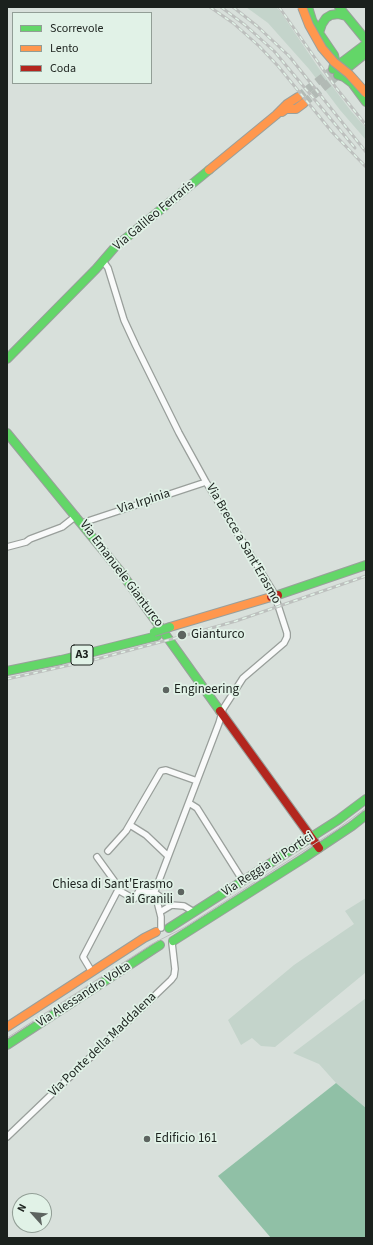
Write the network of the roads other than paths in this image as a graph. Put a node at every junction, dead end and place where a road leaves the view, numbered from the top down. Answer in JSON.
{"nodes":[{"id":1,"x":302,"y":7,"type":"edge"},
{"id":2,"x":308,"y":7,"type":"edge"},
{"id":3,"x":339,"y":7,"type":"edge"},
{"id":4,"x":346,"y":7,"type":"edge"},
{"id":5,"x":346,"y":16,"type":"junction"},
{"id":6,"x":366,"y":30,"type":"edge"},
{"id":7,"x":319,"y":33,"type":"junction"},
{"id":8,"x":366,"y":40,"type":"edge"},
{"id":9,"x":366,"y":44,"type":"edge"},
{"id":10,"x":366,"y":53,"type":"edge"},
{"id":11,"x":334,"y":73,"type":"junction"},
{"id":12,"x":366,"y":93,"type":"edge"},
{"id":13,"x":301,"y":100,"type":"tunnel mouth"},
{"id":14,"x":366,"y":102,"type":"edge"},
{"id":15,"x":103,"y":261,"type":"junction"},
{"id":16,"x":7,"y":359,"type":"edge"},
{"id":17,"x":7,"y":433,"type":"edge"},
{"id":18,"x":206,"y":482,"type":"junction"},
{"id":19,"x":79,"y":519,"type":"junction"},
{"id":20,"x":7,"y":547,"type":"edge"},
{"id":21,"x":366,"y":565,"type":"edge"},
{"id":22,"x":366,"y":570,"type":"edge"},
{"id":23,"x":275,"y":599,"type":"junction"},
{"id":24,"x":156,"y":634,"type":"junction"},
{"id":25,"x":7,"y":667,"type":"edge"},
{"id":26,"x":7,"y":671,"type":"edge"},
{"id":27,"x":222,"y":712,"type":"junction"},
{"id":28,"x":197,"y":780,"type":"junction"},
{"id":29,"x":366,"y":799,"type":"edge"},
{"id":30,"x":189,"y":803,"type":"junction"},
{"id":31,"x":366,"y":814,"type":"edge"},
{"id":32,"x":130,"y":825,"type":"junction"},
{"id":33,"x":311,"y":837,"type":"junction"},
{"id":34,"x":319,"y":848,"type":"junction"},
{"id":35,"x":108,"y":851,"type":"dead end"},
{"id":36,"x":168,"y":856,"type":"junction"},
{"id":37,"x":97,"y":857,"type":"dead end"},
{"id":38,"x":243,"y":881,"type":"junction"},
{"id":39,"x":118,"y":890,"type":"junction"},
{"id":40,"x":155,"y":893,"type":"junction"},
{"id":41,"x":171,"y":905,"type":"junction"},
{"id":42,"x":160,"y":912,"type":"junction"},
{"id":43,"x":194,"y":912,"type":"junction"},
{"id":44,"x":162,"y":930,"type":"junction"},
{"id":45,"x":172,"y":942,"type":"junction"},
{"id":46,"x":160,"y":945,"type":"junction"},
{"id":47,"x":92,"y":972,"type":"junction"},
{"id":48,"x":7,"y":1027,"type":"edge"},
{"id":49,"x":7,"y":1045,"type":"edge"},
{"id":50,"x":7,"y":1137,"type":"edge"}],
"edges":[{"from":1,"to":12,"type":"main road","bridge":true},
{"from":2,"to":7,"type":"main road"},
{"from":3,"to":5,"type":"main road"},
{"from":4,"to":6,"type":"main road"},
{"from":5,"to":7,"type":"main road"},
{"from":5,"to":8,"type":"main road"},
{"from":7,"to":11,"type":"main road"},
{"from":9,"to":11,"type":"main road"},
{"from":10,"to":11,"type":"main road"},
{"from":11,"to":14,"type":"main road"},
{"from":13,"to":15,"type":"main road","name":"Via Galileo Ferraris"},
{"from":15,"to":16,"type":"main road","name":"Via Galileo Ferraris"},
{"from":15,"to":18,"type":"street","name":"Via Brecce a Sant'Erasmo"},
{"from":17,"to":19,"type":"main road","name":"Via Emanuele Gianturco"},
{"from":18,"to":19,"type":"street","name":"Via Irpinia"},
{"from":18,"to":27,"type":"street","name":"Via Brecce a Sant'Erasmo"},
{"from":19,"to":20,"type":"street","name":"Via Irpinia"},
{"from":19,"to":27,"type":"main road","name":"Via Emanuele Gianturco"},
{"from":21,"to":23,"type":"main road","number":"A3"},
{"from":22,"to":23,"type":"main road","number":"A3"},
{"from":23,"to":24,"type":"main road","number":"A3"},
{"from":24,"to":25,"type":"main road","number":"A3"},
{"from":24,"to":26,"type":"main road","number":"A3"},
{"from":27,"to":28,"type":"street","name":"Via Brecce a Sant'Erasmo"},
{"from":27,"to":33,"type":"main road","name":"Via Emanuele Gianturco"},
{"from":28,"to":30,"type":"street","name":"Via Brecce a Sant'Erasmo"},
{"from":28,"to":32,"type":"street"},
{"from":29,"to":33,"type":"main road","name":"Via Reggia di Portici"},
{"from":30,"to":36,"type":"street","name":"Via Brecce a Sant'Erasmo"},
{"from":30,"to":38,"type":"street"},
{"from":31,"to":34,"type":"main road","name":"Via Reggia di Portici"},
{"from":32,"to":35,"type":"street"},
{"from":32,"to":36,"type":"street"},
{"from":33,"to":34,"type":"main road","name":"Via Emanuele Gianturco"},
{"from":33,"to":38,"type":"main road","name":"Via Reggia di Portici"},
{"from":34,"to":45,"type":"main road","name":"Via Reggia di Portici"},
{"from":36,"to":40,"type":"street","name":"Via Brecce a Sant'Erasmo"},
{"from":37,"to":39,"type":"street"},
{"from":38,"to":43,"type":"main road","name":"Via Reggia di Portici"},
{"from":39,"to":40,"type":"street"},
{"from":39,"to":47,"type":"street"},
{"from":40,"to":41,"type":"street"},
{"from":40,"to":42,"type":"street"},
{"from":41,"to":42,"type":"street"},
{"from":41,"to":43,"type":"street"},
{"from":42,"to":44,"type":"street"},
{"from":43,"to":44,"type":"main road","name":"Via Reggia di Portici"},
{"from":44,"to":45,"type":"main road"},
{"from":44,"to":46,"type":"main road"},
{"from":44,"to":47,"type":"main road","name":"Via Alessandro Volta"},
{"from":45,"to":46,"type":"main road"},
{"from":45,"to":50,"type":"street","name":"Via Ponte della Maddalena"},
{"from":46,"to":49,"type":"main road","name":"Via Alessandro Volta"},
{"from":47,"to":48,"type":"main road","name":"Via Alessandro Volta"}]}
